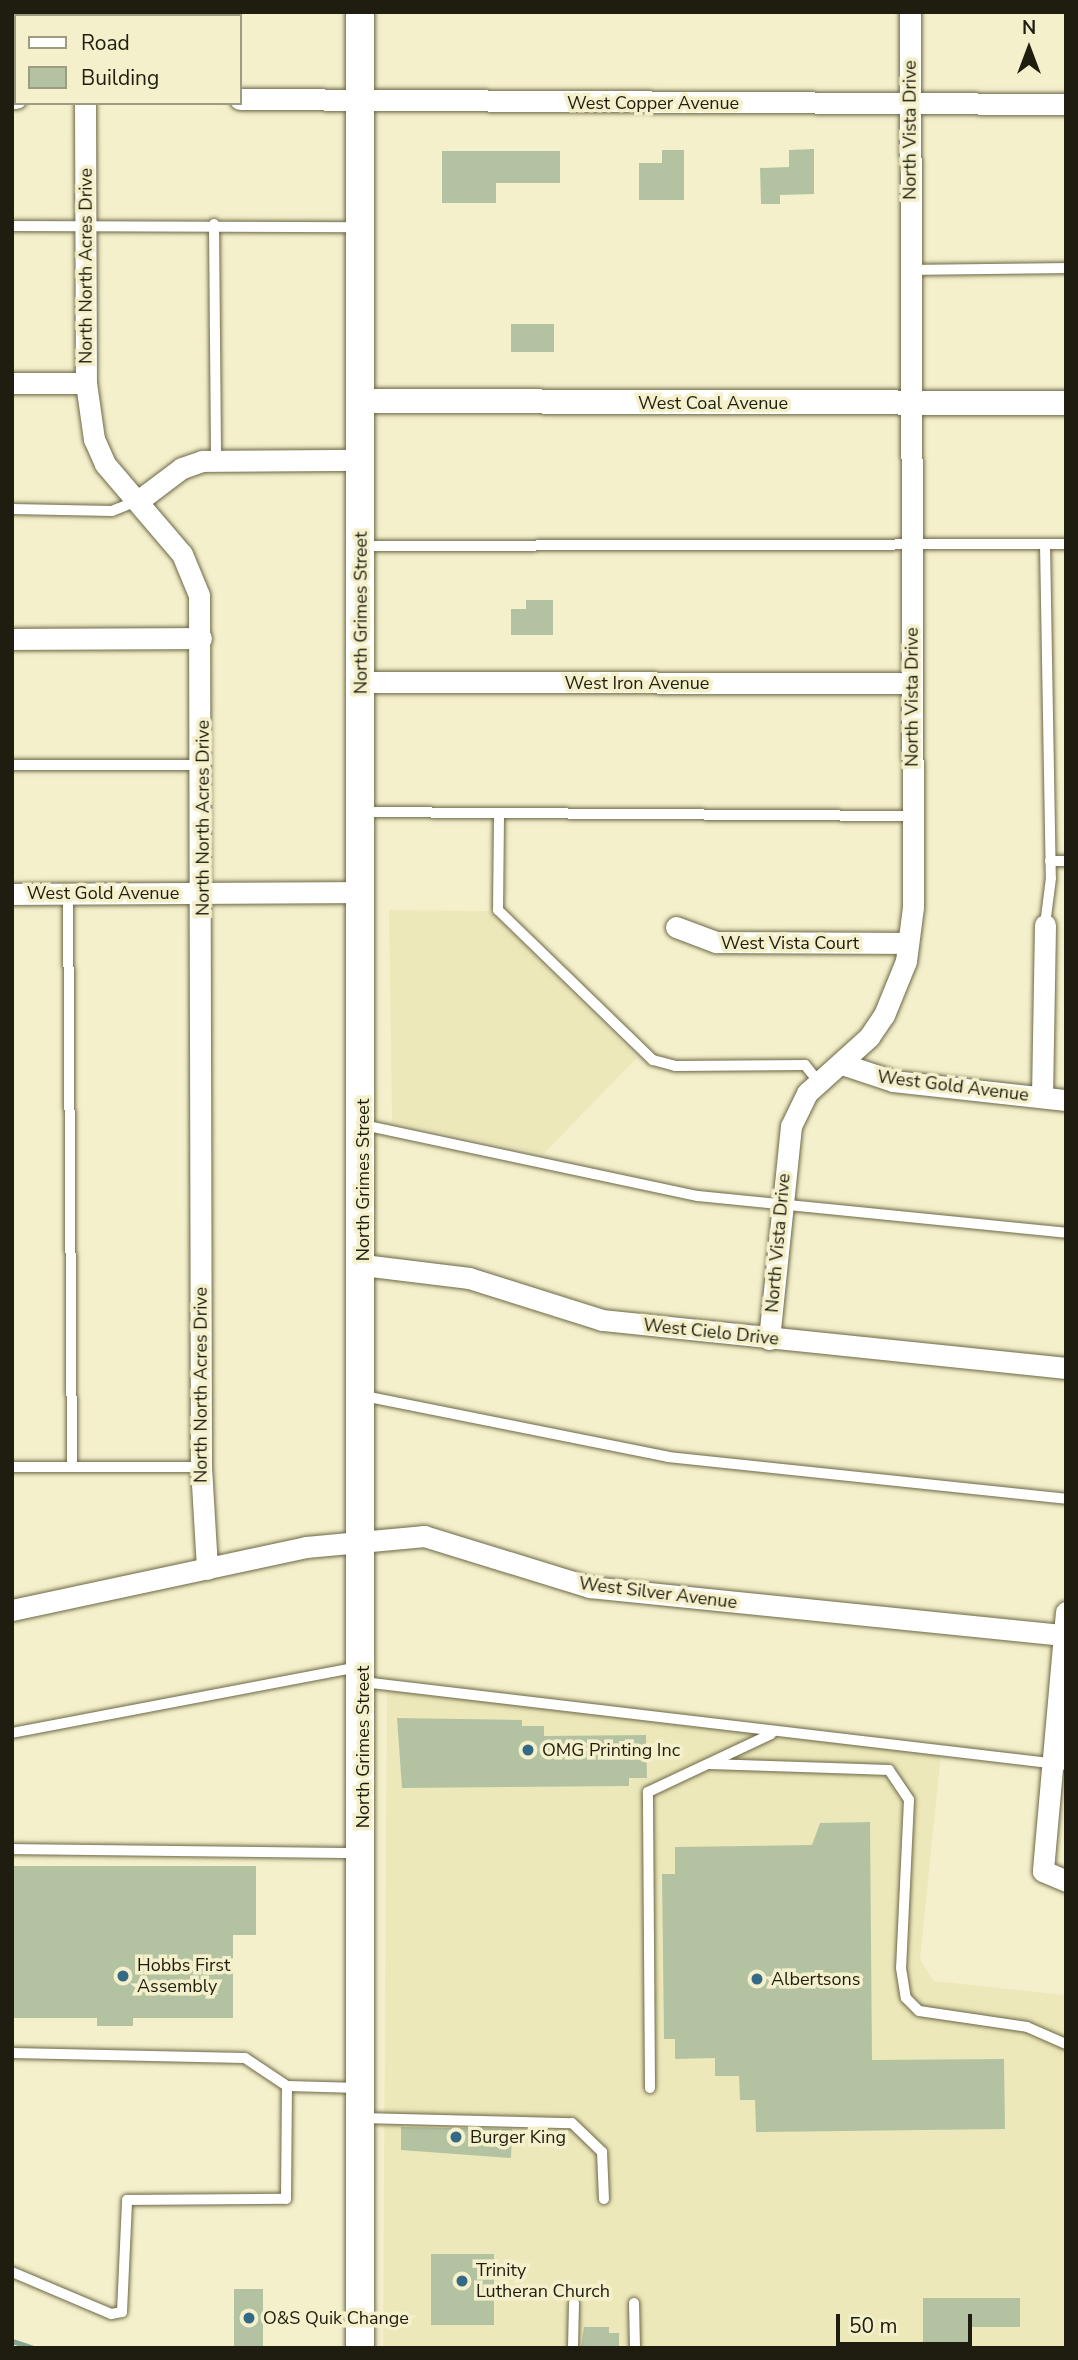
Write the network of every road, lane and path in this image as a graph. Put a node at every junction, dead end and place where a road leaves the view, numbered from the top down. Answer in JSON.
{"nodes":[{"id":1,"x":360,"y":12,"type":"edge"},
{"id":2,"x":910,"y":12,"type":"edge"},
{"id":3,"x":242,"y":99,"type":"edge"},
{"id":4,"x":361,"y":101,"type":"junction"},
{"id":5,"x":910,"y":104,"type":"junction"},
{"id":6,"x":1066,"y":104,"type":"edge"},
{"id":7,"x":85,"y":105,"type":"edge"},
{"id":8,"x":214,"y":224,"type":"junction"},
{"id":9,"x":88,"y":225,"type":"junction"},
{"id":10,"x":12,"y":226,"type":"edge"},
{"id":11,"x":361,"y":227,"type":"junction"},
{"id":12,"x":1066,"y":268,"type":"edge"},
{"id":13,"x":910,"y":270,"type":"junction"},
{"id":14,"x":12,"y":383,"type":"edge"},
{"id":15,"x":86,"y":383,"type":"junction"},
{"id":16,"x":360,"y":401,"type":"junction"},
{"id":17,"x":1066,"y":402,"type":"edge"},
{"id":18,"x":910,"y":403,"type":"junction"},
{"id":19,"x":361,"y":460,"type":"junction"},
{"id":20,"x":216,"y":461,"type":"junction"},
{"id":21,"x":138,"y":501,"type":"junction"},
{"id":22,"x":12,"y":509,"type":"edge"},
{"id":23,"x":911,"y":543,"type":"junction"},
{"id":24,"x":1045,"y":544,"type":"junction"},
{"id":25,"x":1066,"y":544,"type":"edge"},
{"id":26,"x":361,"y":546,"type":"junction"},
{"id":27,"x":201,"y":638,"type":"junction"},
{"id":28,"x":12,"y":639,"type":"edge"},
{"id":29,"x":362,"y":682,"type":"junction"},
{"id":30,"x":911,"y":683,"type":"junction"},
{"id":31,"x":12,"y":765,"type":"edge"},
{"id":32,"x":204,"y":765,"type":"junction"},
{"id":33,"x":362,"y":812,"type":"junction"},
{"id":34,"x":499,"y":816,"type":"junction"},
{"id":35,"x":913,"y":816,"type":"junction"},
{"id":36,"x":1050,"y":861,"type":"junction"},
{"id":37,"x":1066,"y":861,"type":"edge"},
{"id":38,"x":362,"y":892,"type":"junction"},
{"id":39,"x":68,"y":893,"type":"junction"},
{"id":40,"x":204,"y":893,"type":"junction"},
{"id":41,"x":12,"y":894,"type":"edge"},
{"id":42,"x":1045,"y":925,"type":"joint"},
{"id":43,"x":676,"y":927,"type":"dead end"},
{"id":44,"x":908,"y":943,"type":"junction"},
{"id":45,"x":842,"y":1064,"type":"junction"},
{"id":46,"x":818,"y":1082,"type":"junction"},
{"id":47,"x":1042,"y":1097,"type":"junction"},
{"id":48,"x":1066,"y":1100,"type":"edge"},
{"id":49,"x":363,"y":1125,"type":"junction"},
{"id":50,"x":781,"y":1204,"type":"junction"},
{"id":51,"x":1066,"y":1234,"type":"edge"},
{"id":52,"x":363,"y":1265,"type":"junction"},
{"id":53,"x":769,"y":1339,"type":"junction"},
{"id":54,"x":1066,"y":1368,"type":"edge"},
{"id":55,"x":363,"y":1396,"type":"junction"},
{"id":56,"x":12,"y":1467,"type":"edge"},
{"id":57,"x":72,"y":1467,"type":"junction"},
{"id":58,"x":201,"y":1467,"type":"junction"},
{"id":59,"x":1066,"y":1499,"type":"edge"},
{"id":60,"x":364,"y":1537,"type":"junction"},
{"id":61,"x":207,"y":1569,"type":"junction"},
{"id":62,"x":12,"y":1610,"type":"edge"},
{"id":63,"x":1066,"y":1612,"type":"edge"},
{"id":64,"x":1065,"y":1635,"type":"edge"},
{"id":65,"x":363,"y":1674,"type":"junction"},
{"id":66,"x":12,"y":1733,"type":"edge"},
{"id":67,"x":773,"y":1733,"type":"junction"},
{"id":68,"x":709,"y":1763,"type":"junction"},
{"id":69,"x":1059,"y":1764,"type":"edge"},
{"id":70,"x":12,"y":1849,"type":"edge"},
{"id":71,"x":363,"y":1853,"type":"junction"},
{"id":72,"x":1066,"y":1881,"type":"edge"},
{"id":73,"x":1066,"y":2043,"type":"edge"},
{"id":74,"x":12,"y":2053,"type":"edge"},
{"id":75,"x":287,"y":2086,"type":"junction"},
{"id":76,"x":361,"y":2088,"type":"junction"},
{"id":77,"x":650,"y":2088,"type":"dead end"},
{"id":78,"x":361,"y":2118,"type":"junction"},
{"id":79,"x":604,"y":2199,"type":"dead end"},
{"id":80,"x":12,"y":2272,"type":"edge"},
{"id":81,"x":574,"y":2303,"type":"dead end"},
{"id":82,"x":634,"y":2303,"type":"dead end"},
{"id":83,"x":360,"y":2348,"type":"edge"},
{"id":84,"x":573,"y":2348,"type":"edge"},
{"id":85,"x":635,"y":2348,"type":"edge"}],
"edges":[{"from":1,"to":4,"type":"main road","name":"North Grimes Street"},
{"from":2,"to":5,"type":"street","name":"North Vista Drive"},
{"from":3,"to":4,"type":"street","name":"West Copper Avenue"},
{"from":4,"to":5,"type":"street","name":"West Copper Avenue"},
{"from":4,"to":11,"type":"main road","name":"North Grimes Street"},
{"from":5,"to":6,"type":"street","name":"West Copper Avenue"},
{"from":5,"to":13,"type":"street","name":"North Vista Drive"},
{"from":7,"to":9,"type":"street","name":"North North Acres Drive"},
{"from":8,"to":9,"type":"lane"},
{"from":8,"to":11,"type":"lane"},
{"from":8,"to":20,"type":"lane"},
{"from":9,"to":10,"type":"lane"},
{"from":9,"to":15,"type":"street","name":"North North Acres Drive"},
{"from":11,"to":16,"type":"main road","name":"North Grimes Street"},
{"from":12,"to":13,"type":"lane"},
{"from":13,"to":18,"type":"street","name":"North Vista Drive"},
{"from":14,"to":15,"type":"street"},
{"from":15,"to":21,"type":"street","name":"North North Acres Drive"},
{"from":16,"to":18,"type":"street","name":"West Coal Avenue"},
{"from":16,"to":19,"type":"main road","name":"North Grimes Street"},
{"from":17,"to":18,"type":"street","name":"West Coal Avenue"},
{"from":18,"to":23,"type":"street","name":"North Vista Drive"},
{"from":19,"to":20,"type":"street"},
{"from":19,"to":26,"type":"main road","name":"North Grimes Street"},
{"from":20,"to":21,"type":"street"},
{"from":21,"to":22,"type":"lane"},
{"from":21,"to":27,"type":"street","name":"North North Acres Drive"},
{"from":23,"to":24,"type":"lane"},
{"from":23,"to":26,"type":"lane"},
{"from":23,"to":30,"type":"street","name":"North Vista Drive"},
{"from":24,"to":25,"type":"lane"},
{"from":24,"to":36,"type":"lane"},
{"from":26,"to":29,"type":"main road","name":"North Grimes Street"},
{"from":27,"to":28,"type":"street"},
{"from":27,"to":32,"type":"street","name":"North North Acres Drive"},
{"from":29,"to":30,"type":"street","name":"West Iron Avenue"},
{"from":29,"to":33,"type":"main road","name":"North Grimes Street"},
{"from":30,"to":35,"type":"street","name":"North Vista Drive"},
{"from":31,"to":32,"type":"lane"},
{"from":32,"to":40,"type":"street","name":"North North Acres Drive"},
{"from":33,"to":34,"type":"lane"},
{"from":33,"to":38,"type":"main road","name":"North Grimes Street"},
{"from":34,"to":35,"type":"lane"},
{"from":34,"to":46,"type":"lane"},
{"from":35,"to":44,"type":"street","name":"North Vista Drive"},
{"from":36,"to":37,"type":"lane"},
{"from":36,"to":42,"type":"lane"},
{"from":38,"to":40,"type":"street","name":"West Gold Avenue"},
{"from":38,"to":49,"type":"main road","name":"North Grimes Street"},
{"from":39,"to":40,"type":"street","name":"West Gold Avenue"},
{"from":39,"to":41,"type":"street","name":"West Gold Avenue"},
{"from":39,"to":57,"type":"lane"},
{"from":40,"to":58,"type":"street","name":"North North Acres Drive"},
{"from":42,"to":47,"type":"street"},
{"from":43,"to":44,"type":"street","name":"West Vista Court"},
{"from":44,"to":45,"type":"street","name":"North Vista Drive"},
{"from":45,"to":46,"type":"street","name":"North Vista Drive"},
{"from":45,"to":47,"type":"street","name":"West Gold Avenue"},
{"from":46,"to":50,"type":"street","name":"North Vista Drive"},
{"from":47,"to":48,"type":"street","name":"West Gold Avenue"},
{"from":49,"to":50,"type":"lane"},
{"from":49,"to":52,"type":"main road","name":"North Grimes Street"},
{"from":50,"to":51,"type":"lane"},
{"from":50,"to":53,"type":"street","name":"North Vista Drive"},
{"from":52,"to":53,"type":"street","name":"West Cielo Drive"},
{"from":52,"to":55,"type":"main road","name":"North Grimes Street"},
{"from":53,"to":54,"type":"street","name":"West Cielo Drive"},
{"from":55,"to":59,"type":"lane"},
{"from":55,"to":60,"type":"main road","name":"North Grimes Street"},
{"from":56,"to":57,"type":"lane"},
{"from":57,"to":58,"type":"lane"},
{"from":58,"to":61,"type":"street","name":"North North Acres Drive"},
{"from":60,"to":61,"type":"street","name":"West Silver Avenue"},
{"from":60,"to":64,"type":"street","name":"West Silver Avenue"},
{"from":60,"to":65,"type":"main road","name":"North Grimes Street"},
{"from":61,"to":62,"type":"street","name":"West Silver Avenue"},
{"from":63,"to":64,"type":"street"},
{"from":64,"to":69,"type":"street"},
{"from":65,"to":66,"type":"lane"},
{"from":65,"to":67,"type":"lane"},
{"from":65,"to":71,"type":"main road","name":"North Grimes Street"},
{"from":67,"to":68,"type":"lane"},
{"from":67,"to":69,"type":"lane"},
{"from":68,"to":73,"type":"lane"},
{"from":68,"to":77,"type":"lane"},
{"from":69,"to":72,"type":"street"},
{"from":70,"to":71,"type":"lane"},
{"from":71,"to":76,"type":"main road","name":"North Grimes Street"},
{"from":74,"to":75,"type":"lane"},
{"from":75,"to":76,"type":"lane"},
{"from":75,"to":80,"type":"lane"},
{"from":76,"to":78,"type":"main road","name":"North Grimes Street"},
{"from":78,"to":79,"type":"lane"},
{"from":78,"to":83,"type":"main road","name":"North Grimes Street"},
{"from":81,"to":84,"type":"lane"},
{"from":82,"to":85,"type":"lane"}]}
